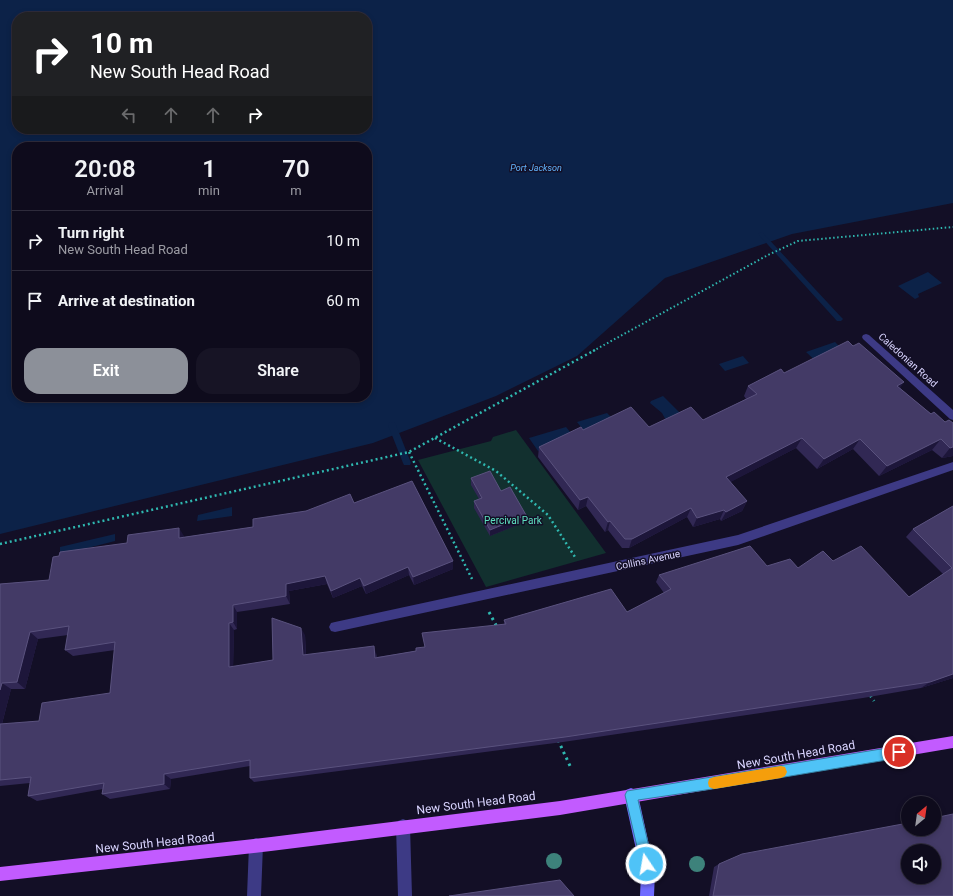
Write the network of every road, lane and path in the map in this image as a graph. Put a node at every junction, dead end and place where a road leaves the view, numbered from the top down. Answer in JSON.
{"nodes":[{"id":1,"x":953,"y":227,"type":"edge"},
{"id":2,"x":866,"y":337,"type":"dead end"},
{"id":3,"x":953,"y":416,"type":"edge"},
{"id":4,"x":435,"y":438,"type":"junction"},
{"id":5,"x":409,"y":452,"type":"junction"},
{"id":6,"x":414,"y":462,"type":"dead end"},
{"id":7,"x":953,"y":466,"type":"edge"},
{"id":8,"x":0,"y":544,"type":"edge"},
{"id":9,"x":585,"y":573,"type":"junction"},
{"id":10,"x":335,"y":627,"type":"dead end"},
{"id":11,"x":868,"y":692,"type":"edge"},
{"id":12,"x":874,"y":701,"type":"edge"},
{"id":13,"x":953,"y":742,"type":"edge"},
{"id":14,"x":564,"y":751,"type":"edge"},
{"id":15,"x":571,"y":768,"type":"dead end"},
{"id":16,"x":631,"y":795,"type":"junction"},
{"id":17,"x":403,"y":826,"type":"junction"},
{"id":18,"x":256,"y":846,"type":"junction"},
{"id":19,"x":0,"y":874,"type":"edge"},
{"id":20,"x":254,"y":896,"type":"edge"},
{"id":21,"x":405,"y":896,"type":"edge"},
{"id":22,"x":647,"y":896,"type":"edge"}],
"edges":[{"from":1,"to":4,"type":"path"},
{"from":2,"to":3,"type":"street","name":"Caledonian Road"},
{"from":4,"to":5,"type":"path"},
{"from":4,"to":9,"type":"path"},
{"from":5,"to":6,"type":"path"},
{"from":5,"to":8,"type":"path"},
{"from":7,"to":9,"type":"street","name":"Collins Avenue"},
{"from":9,"to":10,"type":"street","name":"Collins Avenue"},
{"from":11,"to":12,"type":"path"},
{"from":13,"to":16,"type":"main road","name":"New South Head Road"},
{"from":14,"to":15,"type":"path"},
{"from":16,"to":17,"type":"main road","name":"New South Head Road"},
{"from":16,"to":22,"type":"street"},
{"from":17,"to":18,"type":"main road","name":"New South Head Road"},
{"from":17,"to":21,"type":"street"},
{"from":18,"to":19,"type":"main road","name":"New South Head Road"},
{"from":18,"to":20,"type":"street"}]}
